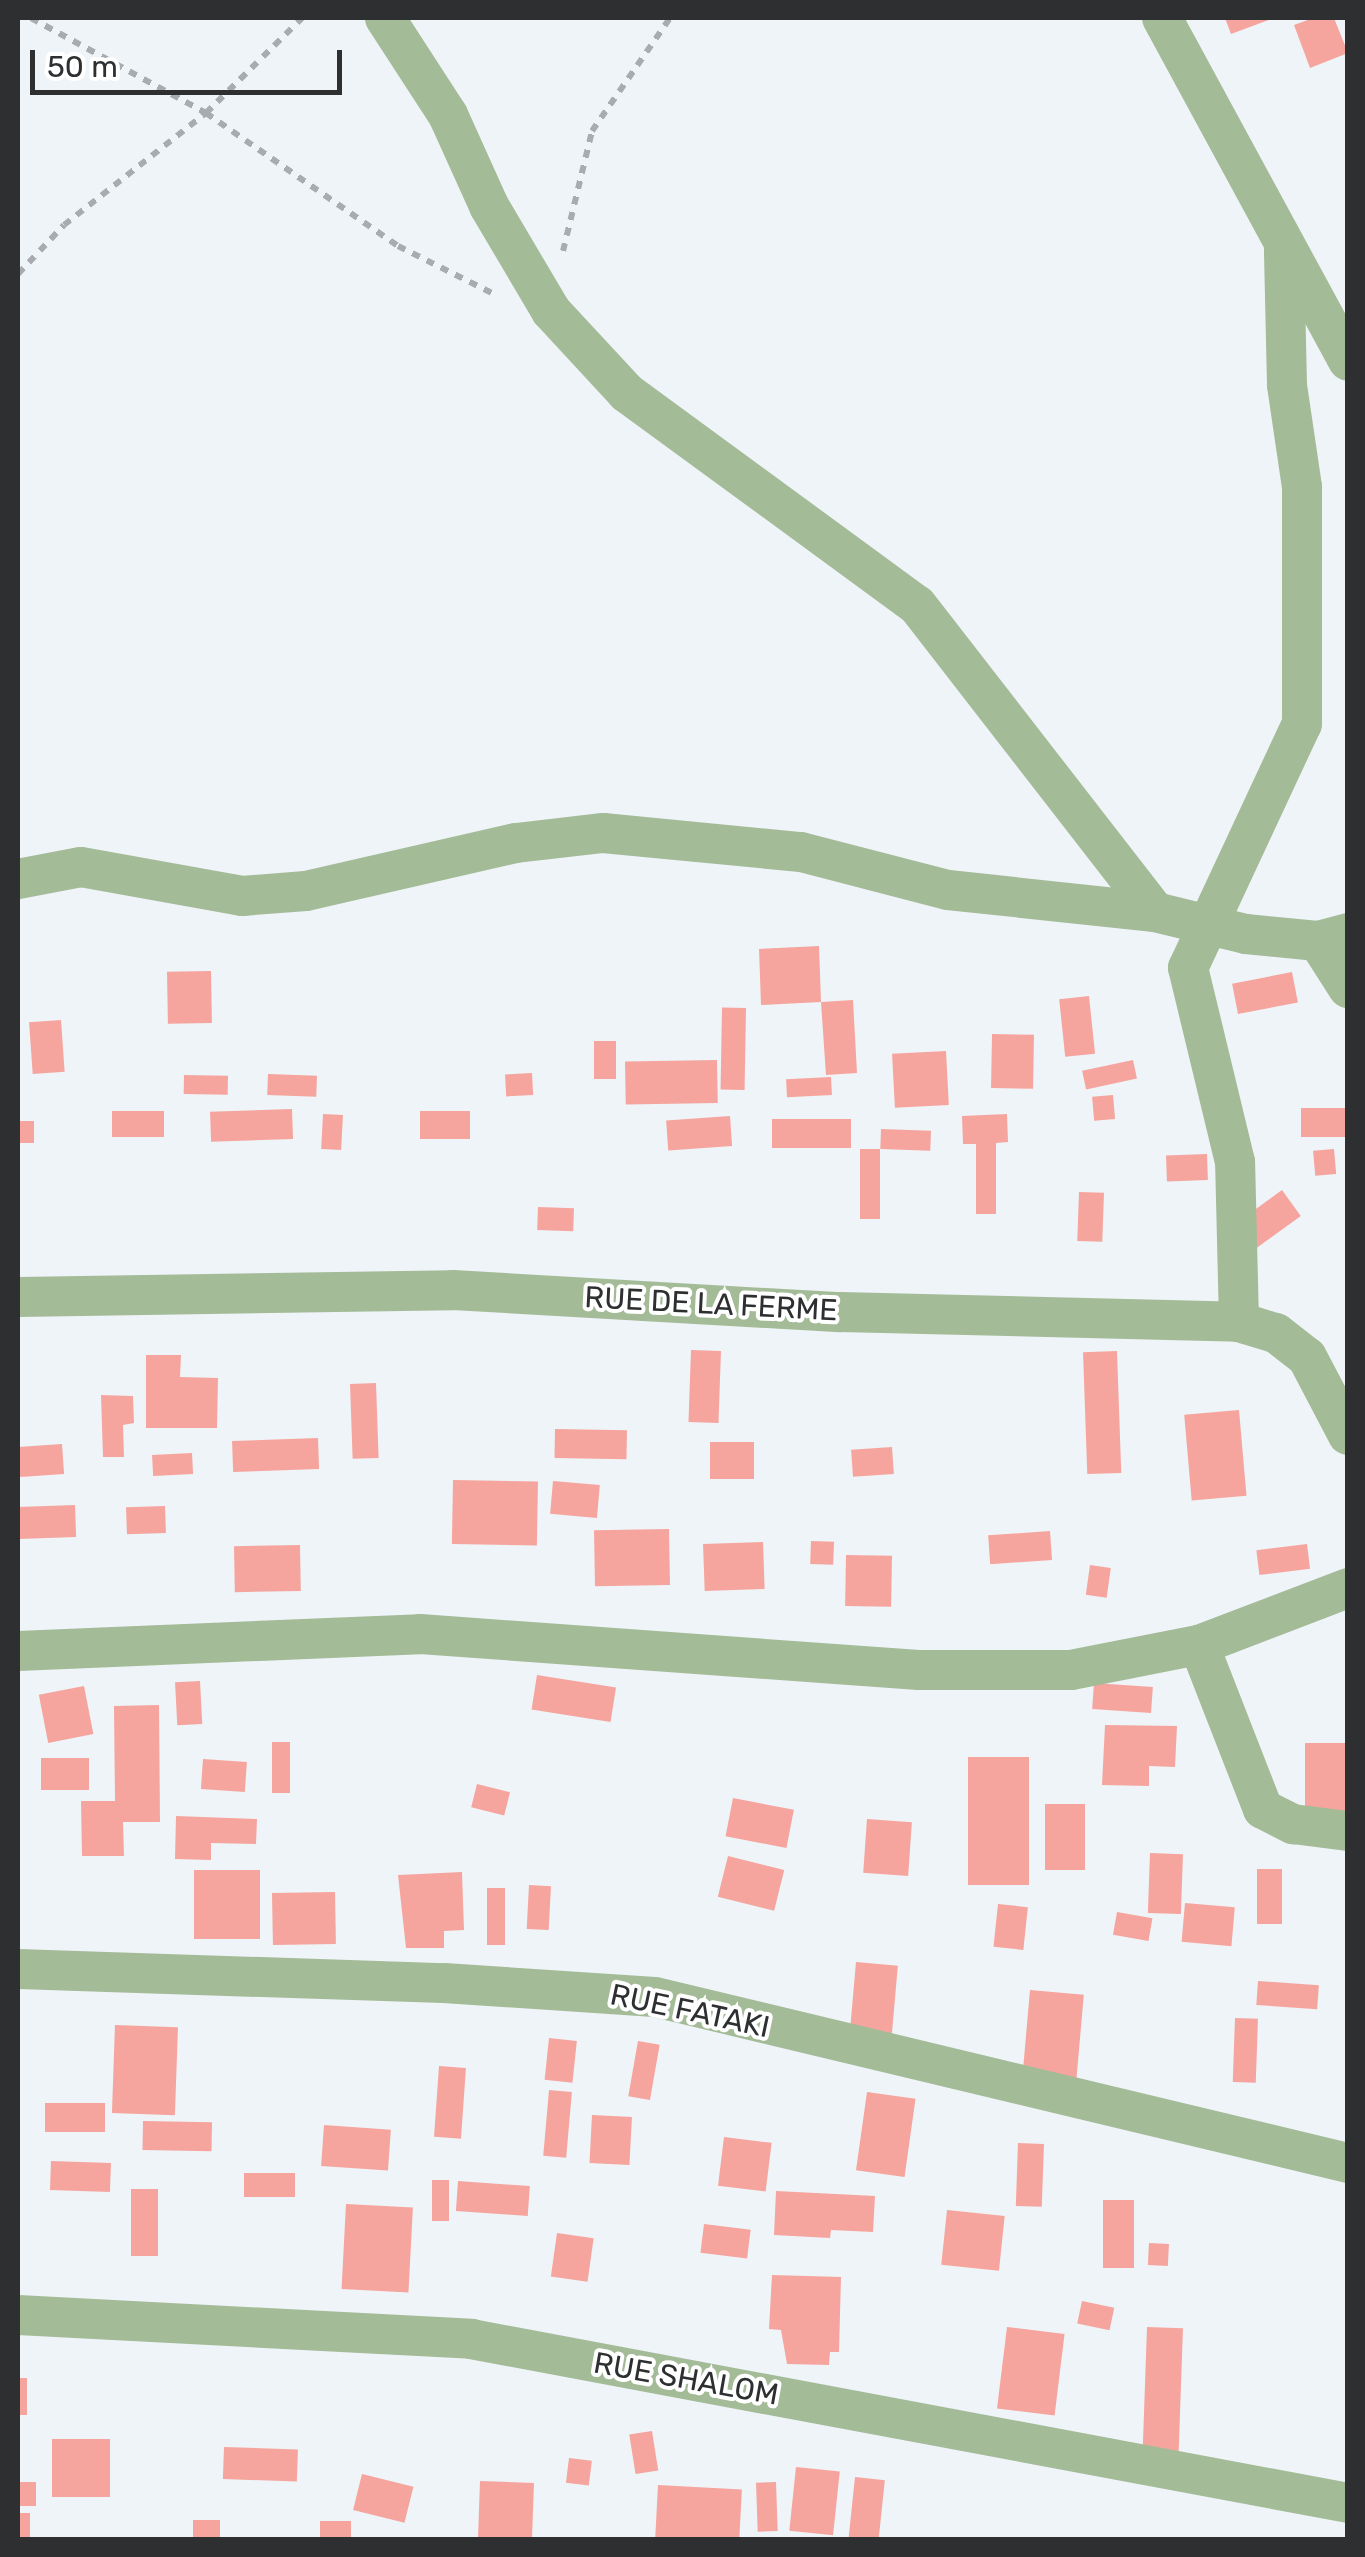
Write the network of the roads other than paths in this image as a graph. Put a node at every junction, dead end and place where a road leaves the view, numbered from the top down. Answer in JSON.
{"nodes":[{"id":1,"x":385,"y":18,"type":"edge"},
{"id":2,"x":1162,"y":18,"type":"edge"},
{"id":3,"x":1284,"y":250,"type":"junction"},
{"id":4,"x":1348,"y":362,"type":"edge"},
{"id":5,"x":18,"y":879,"type":"edge"},
{"id":6,"x":1155,"y":912,"type":"junction"},
{"id":7,"x":1211,"y":921,"type":"junction"},
{"id":8,"x":1333,"y":937,"type":"edge"},
{"id":9,"x":1348,"y":988,"type":"edge"},
{"id":10,"x":18,"y":1297,"type":"edge"},
{"id":11,"x":1239,"y":1322,"type":"junction"},
{"id":12,"x":1348,"y":1434,"type":"edge"},
{"id":13,"x":1348,"y":1588,"type":"edge"},
{"id":14,"x":1199,"y":1644,"type":"junction"},
{"id":15,"x":18,"y":1651,"type":"edge"},
{"id":16,"x":1348,"y":1831,"type":"edge"},
{"id":17,"x":18,"y":1969,"type":"edge"},
{"id":18,"x":1348,"y":2163,"type":"edge"},
{"id":19,"x":18,"y":2316,"type":"edge"},
{"id":20,"x":1348,"y":2502,"type":"edge"}],
"edges":[{"from":1,"to":6,"type":"street"},
{"from":2,"to":3,"type":"street"},
{"from":3,"to":4,"type":"street"},
{"from":3,"to":7,"type":"street"},
{"from":5,"to":6,"type":"street"},
{"from":6,"to":7,"type":"street"},
{"from":7,"to":8,"type":"street"},
{"from":7,"to":11,"type":"street"},
{"from":8,"to":9,"type":"street"},
{"from":10,"to":11,"type":"street","name":"RUE DE LA FERME"},
{"from":11,"to":12,"type":"street","name":"RUE DE LA FERME"},
{"from":13,"to":14,"type":"street"},
{"from":14,"to":15,"type":"street"},
{"from":14,"to":16,"type":"street"},
{"from":17,"to":18,"type":"street","name":"RUE FATAKI"},
{"from":19,"to":20,"type":"street","name":"RUE SHALOM"}]}
